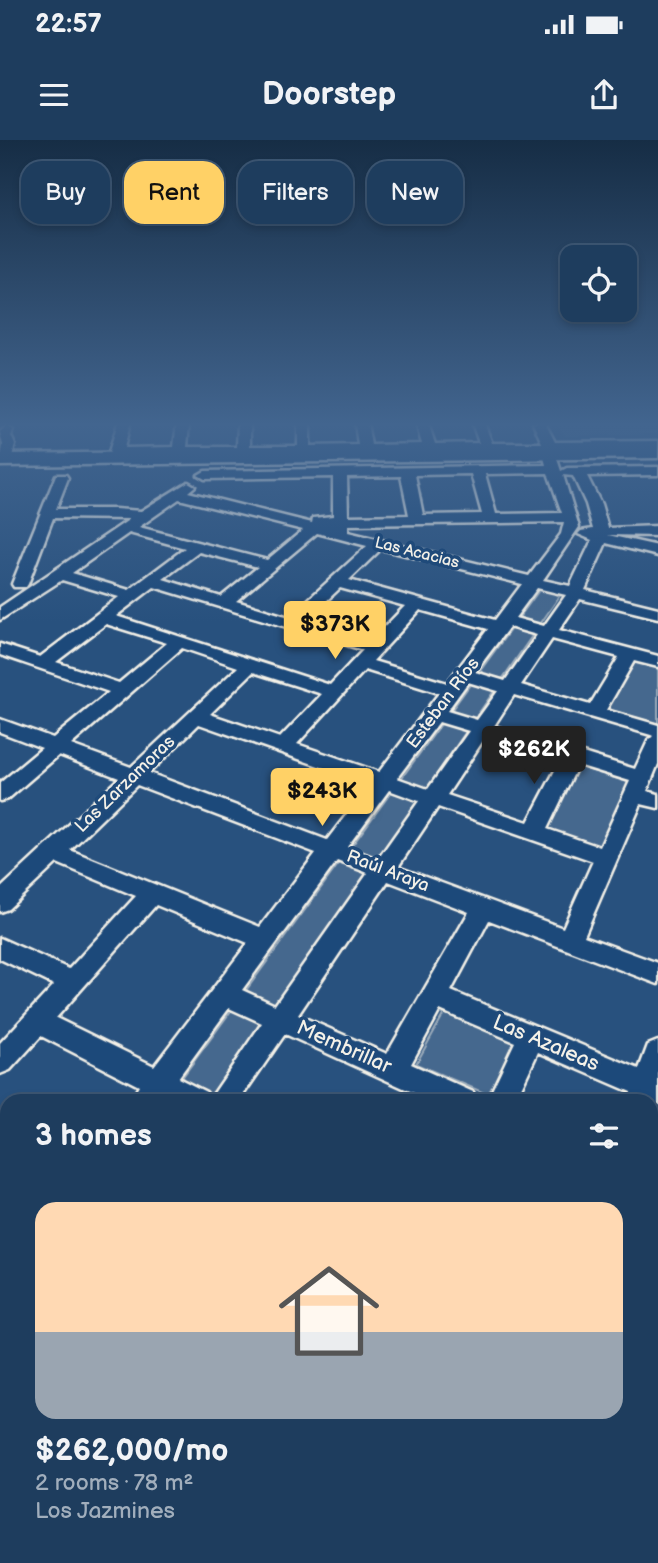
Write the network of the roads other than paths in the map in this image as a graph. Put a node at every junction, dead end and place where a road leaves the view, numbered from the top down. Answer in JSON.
{"nodes":[{"id":1,"x":57,"y":489,"type":"edge"},
{"id":2,"x":184,"y":489,"type":"edge"},
{"id":3,"x":340,"y":489,"type":"edge"},
{"id":4,"x":411,"y":489,"type":"edge"},
{"id":5,"x":482,"y":489,"type":"edge"},
{"id":6,"x":560,"y":489,"type":"edge"},
{"id":7,"x":586,"y":489,"type":"edge"},
{"id":8,"x":177,"y":494,"type":"junction"},
{"id":9,"x":47,"y":514,"type":"junction"},
{"id":10,"x":145,"y":516,"type":"junction"},
{"id":11,"x":489,"y":518,"type":"junction"},
{"id":12,"x":417,"y":519,"type":"junction"},
{"id":13,"x":286,"y":521,"type":"junction"},
{"id":14,"x":571,"y":524,"type":"junction"},
{"id":15,"x":341,"y":527,"type":"junction"},
{"id":16,"x":127,"y":528,"type":"junction"},
{"id":17,"x":314,"y":528,"type":"junction"},
{"id":18,"x":658,"y":531,"type":"edge"},
{"id":19,"x":601,"y":535,"type":"junction"},
{"id":20,"x":377,"y":544,"type":"junction"},
{"id":21,"x":198,"y":547,"type":"junction"},
{"id":22,"x":658,"y":551,"type":"edge"},
{"id":23,"x":269,"y":565,"type":"junction"},
{"id":24,"x":52,"y":579,"type":"junction"},
{"id":25,"x":151,"y":581,"type":"junction"},
{"id":26,"x":337,"y":582,"type":"junction"},
{"id":27,"x":534,"y":582,"type":"junction"},
{"id":28,"x":0,"y":584,"type":"edge"},
{"id":29,"x":20,"y":584,"type":"junction"},
{"id":30,"x":576,"y":592,"type":"junction"},
{"id":31,"x":132,"y":596,"type":"junction"},
{"id":32,"x":224,"y":603,"type":"junction"},
{"id":33,"x":416,"y":604,"type":"junction"},
{"id":34,"x":658,"y":613,"type":"edge"},
{"id":35,"x":0,"y":615,"type":"edge"},
{"id":36,"x":103,"y":617,"type":"junction"},
{"id":37,"x":293,"y":623,"type":"junction"},
{"id":38,"x":503,"y":624,"type":"junction"},
{"id":39,"x":548,"y":632,"type":"junction"},
{"id":40,"x":179,"y":642,"type":"junction"},
{"id":41,"x":375,"y":648,"type":"junction"},
{"id":42,"x":0,"y":649,"type":"edge"},
{"id":43,"x":629,"y":654,"type":"junction"},
{"id":44,"x":658,"y":662,"type":"edge"},
{"id":45,"x":361,"y":663,"type":"junction"},
{"id":46,"x":42,"y":664,"type":"junction"},
{"id":47,"x":250,"y":665,"type":"junction"},
{"id":48,"x":459,"y":683,"type":"junction"},
{"id":49,"x":510,"y":688,"type":"junction"},
{"id":50,"x":122,"y":690,"type":"junction"},
{"id":51,"x":334,"y":692,"type":"junction"},
{"id":52,"x":595,"y":712,"type":"junction"},
{"id":53,"x":435,"y":714,"type":"junction"},
{"id":54,"x":195,"y":716,"type":"junction"},
{"id":55,"x":0,"y":725,"type":"edge"},
{"id":56,"x":481,"y":728,"type":"junction"},
{"id":57,"x":658,"y":731,"type":"edge"},
{"id":58,"x":658,"y":741,"type":"edge"},
{"id":59,"x":56,"y":746,"type":"junction"},
{"id":60,"x":284,"y":746,"type":"junction"},
{"id":61,"x":572,"y":757,"type":"junction"},
{"id":62,"x":133,"y":776,"type":"junction"},
{"id":63,"x":385,"y":780,"type":"junction"},
{"id":64,"x":646,"y":791,"type":"edge"},
{"id":65,"x":0,"y":794,"type":"edge"},
{"id":66,"x":433,"y":797,"type":"junction"},
{"id":67,"x":534,"y":833,"type":"junction"},
{"id":68,"x":332,"y":850,"type":"junction"},
{"id":69,"x":53,"y":852,"type":"junction"},
{"id":70,"x":608,"y":858,"type":"junction"},
{"id":71,"x":382,"y":869,"type":"junction"},
{"id":72,"x":153,"y":894,"type":"junction"},
{"id":73,"x":0,"y":902,"type":"edge"},
{"id":74,"x":484,"y":908,"type":"junction"},
{"id":75,"x":265,"y":940,"type":"junction"},
{"id":76,"x":570,"y":940,"type":"junction"},
{"id":77,"x":0,"y":948,"type":"edge"},
{"id":78,"x":658,"y":974,"type":"edge"},
{"id":79,"x":73,"y":982,"type":"junction"},
{"id":80,"x":224,"y":994,"type":"junction"},
{"id":81,"x":435,"y":996,"type":"junction"},
{"id":82,"x":279,"y":1018,"type":"junction"},
{"id":83,"x":37,"y":1021,"type":"junction"},
{"id":84,"x":531,"y":1036,"type":"junction"},
{"id":85,"x":658,"y":1054,"type":"edge"},
{"id":86,"x":0,"y":1062,"type":"edge"},
{"id":87,"x":393,"y":1070,"type":"junction"},
{"id":88,"x":151,"y":1091,"type":"edge"},
{"id":89,"x":649,"y":1092,"type":"edge"},
{"id":90,"x":228,"y":1094,"type":"edge"},
{"id":91,"x":447,"y":1094,"type":"edge"},
{"id":92,"x":504,"y":1094,"type":"edge"}],
"edges":[{"from":1,"to":9,"type":"street"},
{"from":2,"to":8,"type":"street"},
{"from":3,"to":15,"type":"street"},
{"from":4,"to":12,"type":"street"},
{"from":5,"to":11,"type":"street"},
{"from":6,"to":14,"type":"street"},
{"from":7,"to":19,"type":"street"},
{"from":8,"to":10,"type":"street"},
{"from":8,"to":13,"type":"street","name":"Las Acacias"},
{"from":9,"to":10,"type":"street"},
{"from":9,"to":29,"type":"street"},
{"from":10,"to":16,"type":"street"},
{"from":11,"to":12,"type":"street"},
{"from":11,"to":14,"type":"street"},
{"from":12,"to":15,"type":"street"},
{"from":13,"to":15,"type":"street"},
{"from":13,"to":17,"type":"street","name":"Las Acacias"},
{"from":14,"to":19,"type":"street"},
{"from":14,"to":27,"type":"street","name":"Esteban Ríos"},
{"from":15,"to":17,"type":"street","name":"Las Acacias"},
{"from":15,"to":20,"type":"street","name":"Las Acacias"},
{"from":16,"to":21,"type":"street"},
{"from":16,"to":24,"type":"street"},
{"from":17,"to":23,"type":"street"},
{"from":18,"to":19,"type":"street"},
{"from":19,"to":22,"type":"street"},
{"from":19,"to":30,"type":"street"},
{"from":20,"to":26,"type":"street"},
{"from":20,"to":27,"type":"street","name":"Las Acacias"},
{"from":21,"to":23,"type":"street"},
{"from":21,"to":25,"type":"street"},
{"from":23,"to":32,"type":"street"},
{"from":24,"to":29,"type":"street"},
{"from":24,"to":31,"type":"street"},
{"from":24,"to":35,"type":"street"},
{"from":25,"to":31,"type":"street"},
{"from":25,"to":32,"type":"street"},
{"from":26,"to":33,"type":"street"},
{"from":26,"to":37,"type":"street"},
{"from":27,"to":30,"type":"street","name":"Las Acacias"},
{"from":27,"to":38,"type":"street","name":"Esteban Ríos"},
{"from":28,"to":29,"type":"street"},
{"from":30,"to":34,"type":"street","name":"Las Acacias"},
{"from":30,"to":39,"type":"street"},
{"from":31,"to":36,"type":"street"},
{"from":32,"to":37,"type":"street"},
{"from":33,"to":38,"type":"street"},
{"from":33,"to":41,"type":"street"},
{"from":36,"to":40,"type":"street"},
{"from":36,"to":46,"type":"street"},
{"from":37,"to":41,"type":"street"},
{"from":38,"to":39,"type":"street"},
{"from":38,"to":48,"type":"street","name":"Esteban Ríos"},
{"from":39,"to":43,"type":"street"},
{"from":39,"to":49,"type":"street"},
{"from":40,"to":47,"type":"street"},
{"from":40,"to":50,"type":"street"},
{"from":41,"to":45,"type":"street"},
{"from":42,"to":46,"type":"street"},
{"from":43,"to":44,"type":"street"},
{"from":43,"to":52,"type":"street"},
{"from":45,"to":48,"type":"street"},
{"from":45,"to":51,"type":"street"},
{"from":46,"to":50,"type":"street"},
{"from":47,"to":51,"type":"street"},
{"from":47,"to":54,"type":"street","name":"Las Zarzamoras"},
{"from":48,"to":49,"type":"street"},
{"from":48,"to":53,"type":"street","name":"Esteban Ríos"},
{"from":49,"to":52,"type":"street"},
{"from":49,"to":56,"type":"street"},
{"from":50,"to":59,"type":"street"},
{"from":51,"to":60,"type":"street"},
{"from":52,"to":57,"type":"street"},
{"from":53,"to":56,"type":"street"},
{"from":53,"to":63,"type":"street","name":"Esteban Ríos"},
{"from":54,"to":60,"type":"street"},
{"from":54,"to":62,"type":"street","name":"Las Zarzamoras"},
{"from":55,"to":59,"type":"street","name":"Raúl Araya"},
{"from":56,"to":61,"type":"street"},
{"from":56,"to":66,"type":"street"},
{"from":58,"to":64,"type":"street"},
{"from":59,"to":62,"type":"street","name":"Raúl Araya"},
{"from":59,"to":65,"type":"street"},
{"from":60,"to":63,"type":"street"},
{"from":61,"to":64,"type":"street"},
{"from":61,"to":67,"type":"street"},
{"from":62,"to":68,"type":"street","name":"Raúl Araya"},
{"from":62,"to":69,"type":"street","name":"Las Zarzamoras"},
{"from":63,"to":66,"type":"street"},
{"from":63,"to":68,"type":"street","name":"Esteban Ríos"},
{"from":64,"to":70,"type":"street"},
{"from":66,"to":67,"type":"street"},
{"from":66,"to":71,"type":"street"},
{"from":67,"to":70,"type":"street"},
{"from":68,"to":71,"type":"street","name":"Raúl Araya"},
{"from":68,"to":75,"type":"street","name":"Esteban Ríos"},
{"from":69,"to":72,"type":"street"},
{"from":69,"to":73,"type":"street","name":"Las Zarzamoras"},
{"from":70,"to":76,"type":"street"},
{"from":71,"to":74,"type":"street","name":"Raúl Araya"},
{"from":71,"to":82,"type":"street"},
{"from":72,"to":75,"type":"street"},
{"from":72,"to":79,"type":"street"},
{"from":74,"to":76,"type":"street","name":"Raúl Araya"},
{"from":74,"to":81,"type":"street"},
{"from":75,"to":80,"type":"street","name":"Esteban Ríos"},
{"from":76,"to":78,"type":"street","name":"Raúl Araya"},
{"from":77,"to":79,"type":"street"},
{"from":79,"to":83,"type":"street"},
{"from":80,"to":82,"type":"street","name":"Membrillar"},
{"from":80,"to":88,"type":"street","name":"Esteban Ríos"},
{"from":81,"to":84,"type":"street","name":"Las Azaleas"},
{"from":81,"to":87,"type":"street"},
{"from":82,"to":87,"type":"street","name":"Membrillar"},
{"from":82,"to":90,"type":"street"},
{"from":83,"to":86,"type":"street"},
{"from":83,"to":88,"type":"street"},
{"from":84,"to":89,"type":"street","name":"Las Azaleas"},
{"from":84,"to":92,"type":"street"},
{"from":85,"to":89,"type":"street"},
{"from":87,"to":91,"type":"street","name":"Membrillar"}]}
